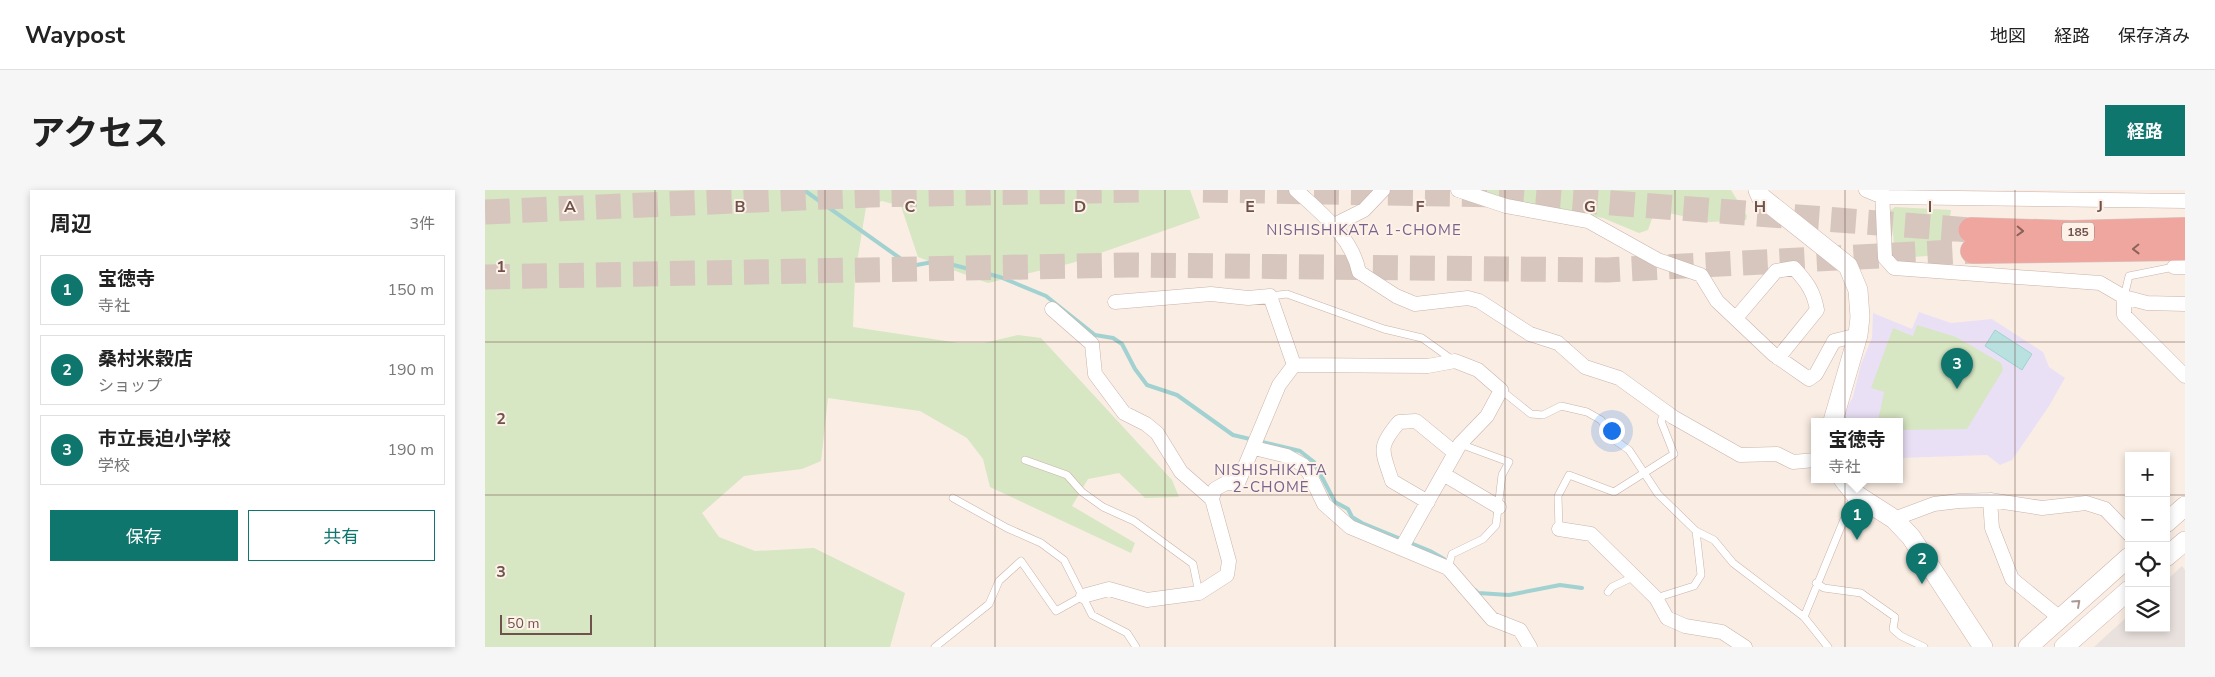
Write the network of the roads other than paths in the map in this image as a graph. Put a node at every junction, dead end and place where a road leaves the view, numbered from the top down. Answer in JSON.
{"nodes":[{"id":1,"x":1296,"y":190,"type":"edge"},
{"id":2,"x":1383,"y":190,"type":"edge"},
{"id":3,"x":1458,"y":190,"type":"edge"},
{"id":4,"x":1758,"y":190,"type":"edge"},
{"id":5,"x":1866,"y":190,"type":"edge"},
{"id":6,"x":1882,"y":194,"type":"edge"},
{"id":7,"x":1958,"y":194,"type":"edge"},
{"id":8,"x":2053,"y":195,"type":"edge"},
{"id":9,"x":2185,"y":201,"type":"edge"},
{"id":10,"x":1334,"y":225,"type":"junction"},
{"id":11,"x":2185,"y":230,"type":"edge"},
{"id":12,"x":2181,"y":261,"type":"edge"},
{"id":13,"x":1270,"y":296,"type":"junction"},
{"id":14,"x":2124,"y":297,"type":"junction"},
{"id":15,"x":1115,"y":302,"type":"dead end"},
{"id":16,"x":2185,"y":304,"type":"edge"},
{"id":17,"x":1052,"y":309,"type":"dead end"},
{"id":18,"x":1736,"y":318,"type":"junction"},
{"id":19,"x":1858,"y":335,"type":"junction"},
{"id":20,"x":1778,"y":358,"type":"junction"},
{"id":21,"x":1455,"y":361,"type":"junction"},
{"id":22,"x":1294,"y":366,"type":"junction"},
{"id":23,"x":2185,"y":376,"type":"edge"},
{"id":24,"x":1501,"y":390,"type":"junction"},
{"id":25,"x":1665,"y":412,"type":"junction"},
{"id":26,"x":1834,"y":418,"type":"edge"},
{"id":27,"x":1254,"y":448,"type":"junction"},
{"id":28,"x":1457,"y":449,"type":"junction"},
{"id":29,"x":1025,"y":460,"type":"dead end"},
{"id":30,"x":1811,"y":460,"type":"edge"},
{"id":31,"x":1443,"y":474,"type":"junction"},
{"id":32,"x":1644,"y":474,"type":"junction"},
{"id":33,"x":1846,"y":483,"type":"edge"},
{"id":34,"x":1855,"y":494,"type":"junction"},
{"id":35,"x":953,"y":498,"type":"dead end"},
{"id":36,"x":1212,"y":499,"type":"junction"},
{"id":37,"x":1990,"y":500,"type":"junction"},
{"id":38,"x":1428,"y":502,"type":"junction"},
{"id":39,"x":2185,"y":506,"type":"edge"},
{"id":40,"x":1499,"y":508,"type":"junction"},
{"id":41,"x":1894,"y":519,"type":"junction"},
{"id":42,"x":2170,"y":519,"type":"edge"},
{"id":43,"x":1559,"y":529,"type":"joint"},
{"id":44,"x":2125,"y":530,"type":"edge"},
{"id":45,"x":1696,"y":531,"type":"junction"},
{"id":46,"x":2184,"y":543,"type":"edge"},
{"id":47,"x":1402,"y":547,"type":"junction"},
{"id":48,"x":2170,"y":554,"type":"edge"},
{"id":49,"x":2125,"y":561,"type":"edge"},
{"id":50,"x":1448,"y":568,"type":"junction"},
{"id":51,"x":1633,"y":577,"type":"junction"},
{"id":52,"x":1816,"y":583,"type":"junction"},
{"id":53,"x":1609,"y":592,"type":"dead end"},
{"id":54,"x":1199,"y":593,"type":"junction"},
{"id":55,"x":2125,"y":594,"type":"edge"},
{"id":56,"x":1083,"y":596,"type":"junction"},
{"id":57,"x":1656,"y":598,"type":"junction"},
{"id":58,"x":1804,"y":617,"type":"junction"},
{"id":59,"x":2060,"y":618,"type":"junction"},
{"id":60,"x":935,"y":647,"type":"edge"},
{"id":61,"x":1136,"y":647,"type":"edge"},
{"id":62,"x":1530,"y":647,"type":"edge"},
{"id":63,"x":1745,"y":647,"type":"edge"},
{"id":64,"x":1827,"y":647,"type":"edge"},
{"id":65,"x":1924,"y":647,"type":"edge"},
{"id":66,"x":1983,"y":647,"type":"edge"},
{"id":67,"x":2028,"y":647,"type":"edge"},
{"id":68,"x":2064,"y":647,"type":"edge"}],
"edges":[{"from":1,"to":10,"type":"street"},
{"from":2,"to":10,"type":"street"},
{"from":3,"to":18,"type":"street"},
{"from":4,"to":19,"type":"street"},
{"from":5,"to":6,"type":"street"},
{"from":6,"to":7,"type":"street"},
{"from":6,"to":14,"type":"street"},
{"from":7,"to":8,"type":"street"},
{"from":8,"to":9,"type":"street"},
{"from":10,"to":25,"type":"street"},
{"from":12,"to":11,"type":"highway","number":"185","one_way":true},
{"from":12,"to":14,"type":"lane"},
{"from":13,"to":15,"type":"street"},
{"from":13,"to":21,"type":"lane"},
{"from":13,"to":22,"type":"street"},
{"from":14,"to":16,"type":"street"},
{"from":14,"to":23,"type":"street"},
{"from":17,"to":36,"type":"street"},
{"from":18,"to":20,"type":"street"},
{"from":18,"to":20,"type":"street"},
{"from":19,"to":20,"type":"street"},
{"from":19,"to":26,"type":"street"},
{"from":21,"to":22,"type":"street"},
{"from":21,"to":24,"type":"street"},
{"from":22,"to":27,"type":"street"},
{"from":24,"to":28,"type":"street"},
{"from":24,"to":32,"type":"lane"},
{"from":25,"to":30,"type":"street"},
{"from":25,"to":32,"type":"lane"},
{"from":27,"to":36,"type":"street"},
{"from":27,"to":47,"type":"street"},
{"from":28,"to":31,"type":"street"},
{"from":28,"to":38,"type":"street"},
{"from":28,"to":40,"type":"lane"},
{"from":29,"to":54,"type":"lane"},
{"from":31,"to":38,"type":"street"},
{"from":31,"to":40,"type":"street"},
{"from":32,"to":43,"type":"lane"},
{"from":32,"to":45,"type":"lane"},
{"from":33,"to":34,"type":"street"},
{"from":34,"to":41,"type":"street"},
{"from":34,"to":52,"type":"lane"},
{"from":35,"to":56,"type":"lane"},
{"from":36,"to":54,"type":"street"},
{"from":37,"to":41,"type":"street"},
{"from":37,"to":44,"type":"street"},
{"from":37,"to":59,"type":"street"},
{"from":38,"to":47,"type":"street"},
{"from":39,"to":42,"type":"street"},
{"from":40,"to":50,"type":"lane"},
{"from":41,"to":66,"type":"street"},
{"from":43,"to":51,"type":"street"},
{"from":45,"to":57,"type":"lane"},
{"from":45,"to":58,"type":"lane"},
{"from":46,"to":48,"type":"street"},
{"from":47,"to":50,"type":"street"},
{"from":59,"to":49,"type":"street","one_way":true},
{"from":50,"to":62,"type":"street"},
{"from":51,"to":53,"type":"lane"},
{"from":51,"to":57,"type":"street"},
{"from":52,"to":58,"type":"lane"},
{"from":52,"to":65,"type":"lane"},
{"from":54,"to":56,"type":"street"},
{"from":55,"to":68,"type":"street"},
{"from":56,"to":60,"type":"lane"},
{"from":56,"to":61,"type":"lane"},
{"from":57,"to":63,"type":"street"},
{"from":58,"to":64,"type":"lane"},
{"from":59,"to":67,"type":"street"}]}
